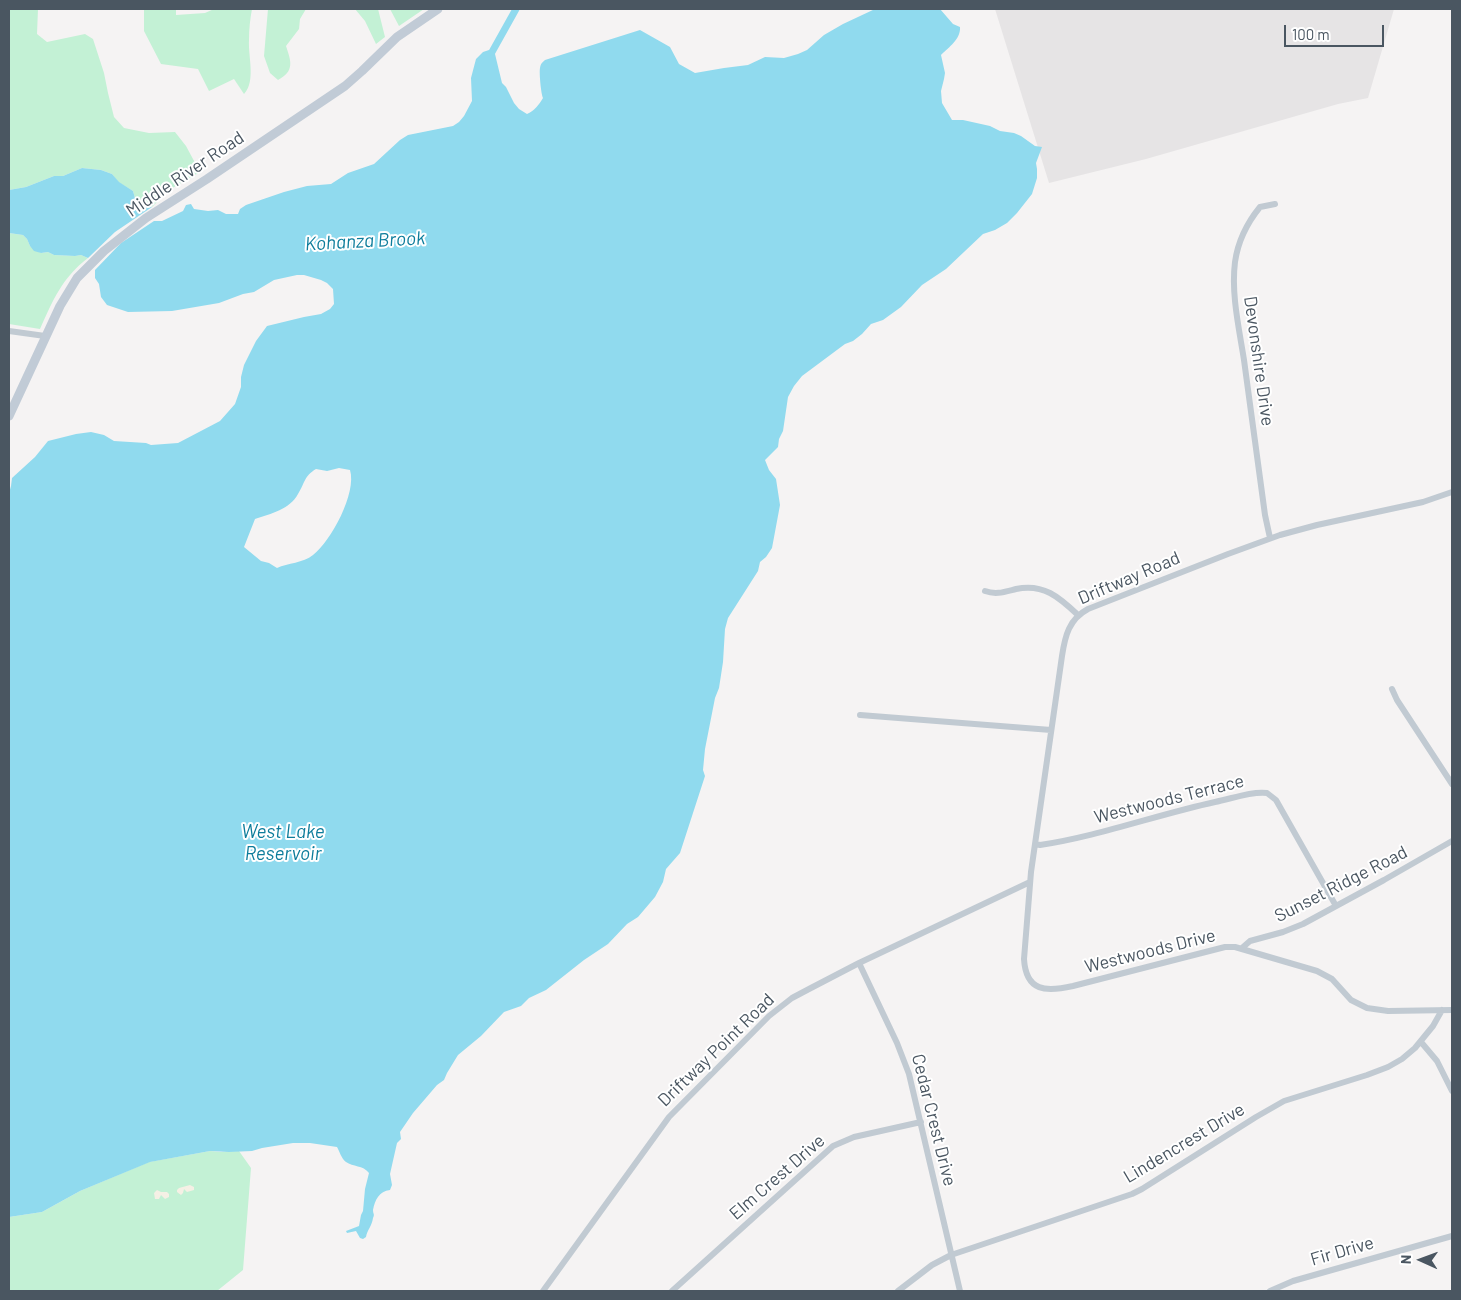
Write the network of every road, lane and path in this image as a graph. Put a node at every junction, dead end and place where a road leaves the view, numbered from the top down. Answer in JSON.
{"nodes":[{"id":1,"x":438,"y":9,"type":"edge"},
{"id":2,"x":1275,"y":204,"type":"dead end"},
{"id":3,"x":9,"y":331,"type":"edge"},
{"id":4,"x":45,"y":336,"type":"junction"},
{"id":5,"x":9,"y":416,"type":"edge"},
{"id":6,"x":1452,"y":492,"type":"edge"},
{"id":7,"x":1270,"y":538,"type":"junction"},
{"id":8,"x":985,"y":591,"type":"dead end"},
{"id":9,"x":1078,"y":615,"type":"junction"},
{"id":10,"x":1392,"y":689,"type":"dead end"},
{"id":11,"x":860,"y":716,"type":"dead end"},
{"id":12,"x":1051,"y":730,"type":"junction"},
{"id":13,"x":1452,"y":784,"type":"edge"},
{"id":14,"x":1452,"y":841,"type":"edge"},
{"id":15,"x":1035,"y":844,"type":"junction"},
{"id":16,"x":1030,"y":882,"type":"junction"},
{"id":17,"x":1336,"y":906,"type":"junction"},
{"id":18,"x":1242,"y":948,"type":"junction"},
{"id":19,"x":859,"y":964,"type":"junction"},
{"id":20,"x":1442,"y":1010,"type":"junction"},
{"id":21,"x":1452,"y":1010,"type":"edge"},
{"id":22,"x":1421,"y":1042,"type":"junction"},
{"id":23,"x":1452,"y":1091,"type":"edge"},
{"id":24,"x":921,"y":1122,"type":"junction"},
{"id":25,"x":1452,"y":1236,"type":"edge"},
{"id":26,"x":951,"y":1255,"type":"junction"},
{"id":27,"x":543,"y":1291,"type":"edge"},
{"id":28,"x":672,"y":1291,"type":"edge"},
{"id":29,"x":898,"y":1291,"type":"edge"},
{"id":30,"x":960,"y":1291,"type":"edge"},
{"id":31,"x":1270,"y":1291,"type":"edge"}],
"edges":[{"from":1,"to":4,"type":"main road","name":"Middle River Road"},
{"from":2,"to":7,"type":"street","name":"Devonshire Drive"},
{"from":3,"to":4,"type":"street"},
{"from":4,"to":5,"type":"main road","name":"Middle River Road"},
{"from":6,"to":7,"type":"street","name":"Driftway Road"},
{"from":7,"to":9,"type":"street","name":"Driftway Road"},
{"from":8,"to":9,"type":"street"},
{"from":9,"to":12,"type":"street","name":"Driftway Road"},
{"from":10,"to":13,"type":"street"},
{"from":11,"to":12,"type":"street"},
{"from":12,"to":15,"type":"street","name":"Driftway Road"},
{"from":14,"to":17,"type":"street","name":"Sunset Ridge Road"},
{"from":15,"to":16,"type":"street","name":"Driftway Road"},
{"from":15,"to":17,"type":"street","name":"Westwoods Terrace"},
{"from":16,"to":18,"type":"street","name":"Westwoods Drive"},
{"from":16,"to":19,"type":"street","name":"Driftway Point Road"},
{"from":17,"to":18,"type":"street","name":"Sunset Ridge Road"},
{"from":18,"to":20,"type":"street","name":"Westwoods Drive"},
{"from":19,"to":24,"type":"street","name":"Cedar Crest Drive"},
{"from":19,"to":27,"type":"street","name":"Driftway Point Road"},
{"from":20,"to":21,"type":"street","name":"Westwoods Drive"},
{"from":20,"to":22,"type":"street","name":"Lindencrest Drive"},
{"from":22,"to":23,"type":"street"},
{"from":22,"to":26,"type":"street","name":"Lindencrest Drive"},
{"from":24,"to":26,"type":"street","name":"Cedar Crest Drive"},
{"from":24,"to":28,"type":"street","name":"Elm Crest Drive"},
{"from":25,"to":31,"type":"street","name":"Fir Drive"},
{"from":26,"to":29,"type":"street","name":"Lindencrest Drive"},
{"from":26,"to":30,"type":"street","name":"Cedar Crest Drive"}]}
